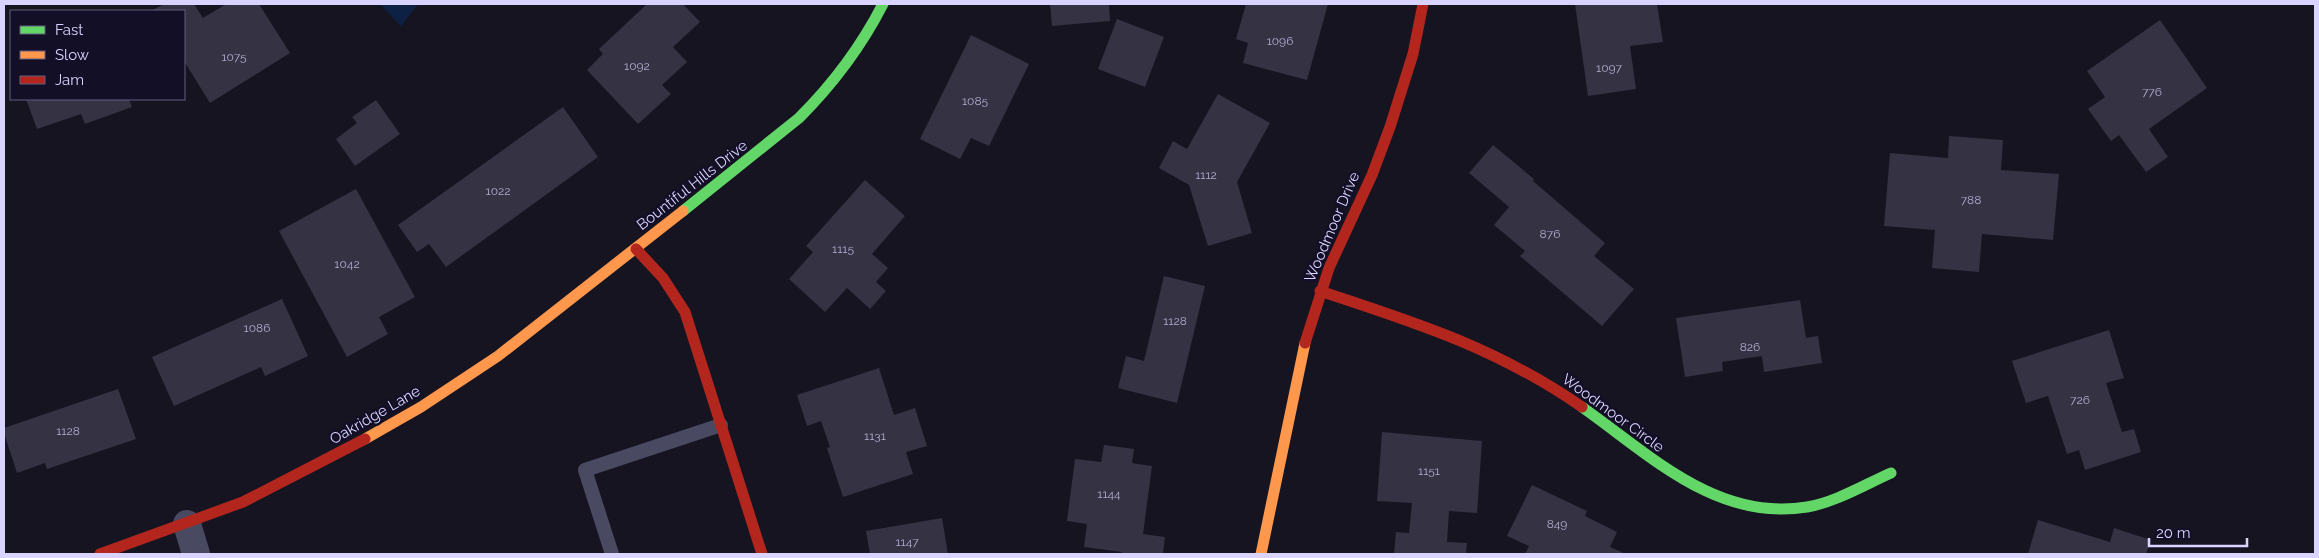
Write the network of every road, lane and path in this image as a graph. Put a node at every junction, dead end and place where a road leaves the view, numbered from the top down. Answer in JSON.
{"nodes":[{"id":1,"x":883,"y":4,"type":"edge"},
{"id":2,"x":1423,"y":4,"type":"edge"},
{"id":3,"x":636,"y":249,"type":"junction"},
{"id":4,"x":1320,"y":291,"type":"junction"},
{"id":5,"x":720,"y":425,"type":"junction"},
{"id":6,"x":1891,"y":473,"type":"dead end"},
{"id":7,"x":187,"y":524,"type":"junction"},
{"id":8,"x":100,"y":554,"type":"edge"},
{"id":9,"x":196,"y":554,"type":"edge"},
{"id":10,"x":612,"y":554,"type":"edge"},
{"id":11,"x":762,"y":554,"type":"edge"},
{"id":12,"x":1261,"y":554,"type":"edge"}],
"edges":[{"from":1,"to":3,"type":"street","name":"Bountiful Hills Drive"},
{"from":2,"to":4,"type":"street","name":"Woodmoor Drive"},
{"from":3,"to":5,"type":"street","name":"Bountiful Hills Drive"},
{"from":3,"to":7,"type":"street","name":"Oakridge Lane"},
{"from":4,"to":6,"type":"street","name":"Woodmoor Circle"},
{"from":4,"to":12,"type":"street","name":"Woodmoor Drive"},
{"from":5,"to":10,"type":"lane"},
{"from":5,"to":11,"type":"street","name":"Bountiful Hills Drive"},
{"from":7,"to":8,"type":"street","name":"Oakridge Lane"},
{"from":7,"to":9,"type":"street"}]}
